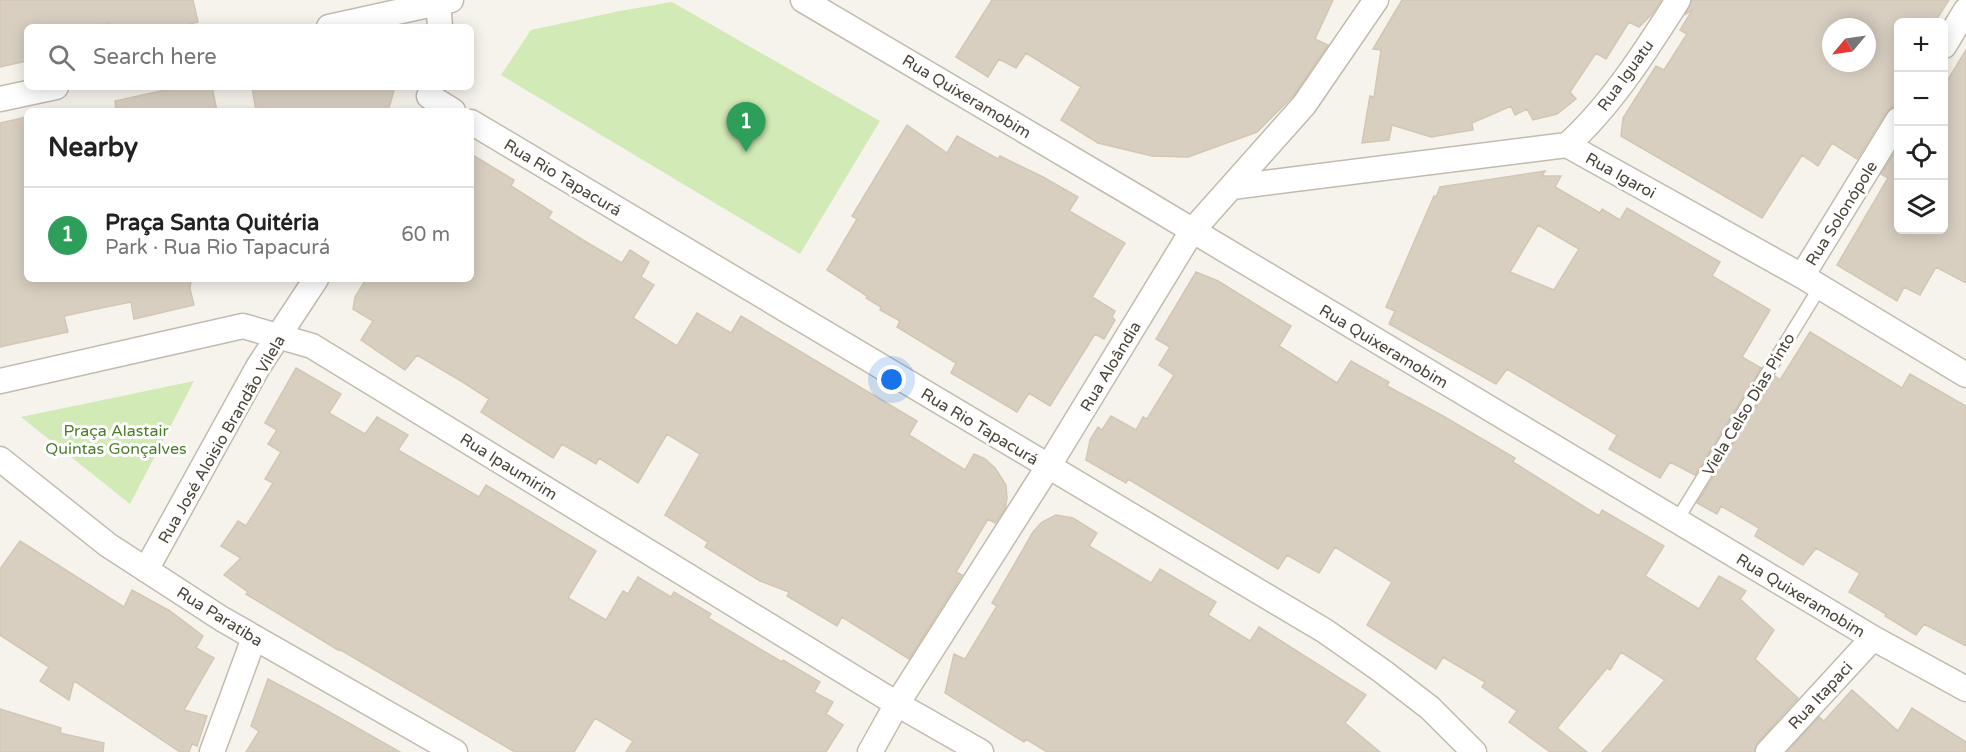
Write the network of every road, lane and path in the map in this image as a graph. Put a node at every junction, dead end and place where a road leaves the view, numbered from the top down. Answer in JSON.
{"nodes":[{"id":1,"x":803,"y":0,"type":"edge"},
{"id":2,"x":1376,"y":0,"type":"edge"},
{"id":3,"x":1678,"y":0,"type":"edge"},
{"id":4,"x":442,"y":1,"type":"edge"},
{"id":5,"x":1966,"y":10,"type":"edge"},
{"id":6,"x":342,"y":24,"type":"edge"},
{"id":7,"x":440,"y":24,"type":"edge"},
{"id":8,"x":1948,"y":39,"type":"edge"},
{"id":9,"x":42,"y":90,"type":"edge"},
{"id":10,"x":427,"y":98,"type":"edge"},
{"id":11,"x":0,"y":99,"type":"edge"},
{"id":12,"x":447,"y":108,"type":"edge"},
{"id":13,"x":474,"y":124,"type":"edge"},
{"id":14,"x":1896,"y":126,"type":"edge"},
{"id":15,"x":1567,"y":145,"type":"junction"},
{"id":16,"x":1232,"y":187,"type":"junction"},
{"id":17,"x":1192,"y":231,"type":"junction"},
{"id":18,"x":1811,"y":281,"type":"junction"},
{"id":19,"x":314,"y":282,"type":"edge"},
{"id":20,"x":279,"y":336,"type":"junction"},
{"id":21,"x":1966,"y":375,"type":"edge"},
{"id":22,"x":0,"y":381,"type":"edge"},
{"id":23,"x":0,"y":459,"type":"edge"},
{"id":24,"x":1048,"y":467,"type":"junction"},
{"id":25,"x":1677,"y":520,"type":"junction"},
{"id":26,"x":146,"y":570,"type":"junction"},
{"id":27,"x":254,"y":638,"type":"junction"},
{"id":28,"x":1873,"y":638,"type":"junction"},
{"id":29,"x":1966,"y":689,"type":"edge"},
{"id":30,"x":897,"y":704,"type":"junction"},
{"id":31,"x":212,"y":752,"type":"edge"},
{"id":32,"x":455,"y":752,"type":"edge"},
{"id":33,"x":870,"y":752,"type":"edge"},
{"id":34,"x":981,"y":752,"type":"edge"},
{"id":35,"x":1474,"y":752,"type":"edge"},
{"id":36,"x":1768,"y":752,"type":"edge"}],
"edges":[{"from":1,"to":17,"type":"street","name":"Rua Quixeramobim"},
{"from":2,"to":16,"type":"street","name":"Rua Aloândia"},
{"from":3,"to":15,"type":"street","name":"Rua Iguatu"},
{"from":4,"to":6,"type":"street"},
{"from":4,"to":7,"type":"street"},
{"from":5,"to":8,"type":"street"},
{"from":9,"to":11,"type":"street"},
{"from":10,"to":12,"type":"street"},
{"from":13,"to":24,"type":"street","name":"Rua Rio Tapacurá"},
{"from":14,"to":18,"type":"street","name":"Rua Solonópole"},
{"from":15,"to":16,"type":"street","name":"Rua Igaroi"},
{"from":15,"to":18,"type":"street","name":"Rua Igaroi"},
{"from":16,"to":17,"type":"street","name":"Rua Aloândia"},
{"from":17,"to":24,"type":"street","name":"Rua Aloândia"},
{"from":17,"to":25,"type":"street","name":"Rua Quixeramobim"},
{"from":18,"to":21,"type":"street","name":"Rua Igaroi"},
{"from":18,"to":25,"type":"lane","name":"Viela Celso Dias Pinto"},
{"from":19,"to":20,"type":"street","name":"Rua José Aloisio Brandão Vilela"},
{"from":20,"to":22,"type":"street","name":"Rua Ipaumirim"},
{"from":20,"to":26,"type":"street","name":"Rua José Aloisio Brandão Vilela"},
{"from":20,"to":30,"type":"street","name":"Rua Ipaumirim"},
{"from":23,"to":26,"type":"street","name":"Rua Paratiba"},
{"from":24,"to":30,"type":"street","name":"Rua Aloândia"},
{"from":24,"to":35,"type":"street","name":"Rua Rio Tapacurá"},
{"from":25,"to":28,"type":"street","name":"Rua Quixeramobim"},
{"from":26,"to":27,"type":"street","name":"Rua Paratiba"},
{"from":27,"to":31,"type":"street"},
{"from":27,"to":32,"type":"street","name":"Rua Paratiba"},
{"from":28,"to":29,"type":"street","name":"Rua Quixeramobim"},
{"from":28,"to":36,"type":"street","name":"Rua Itapaci"},
{"from":30,"to":33,"type":"street","name":"Rua Aloândia"},
{"from":30,"to":34,"type":"street","name":"Rua Ipaumirim"}]}
